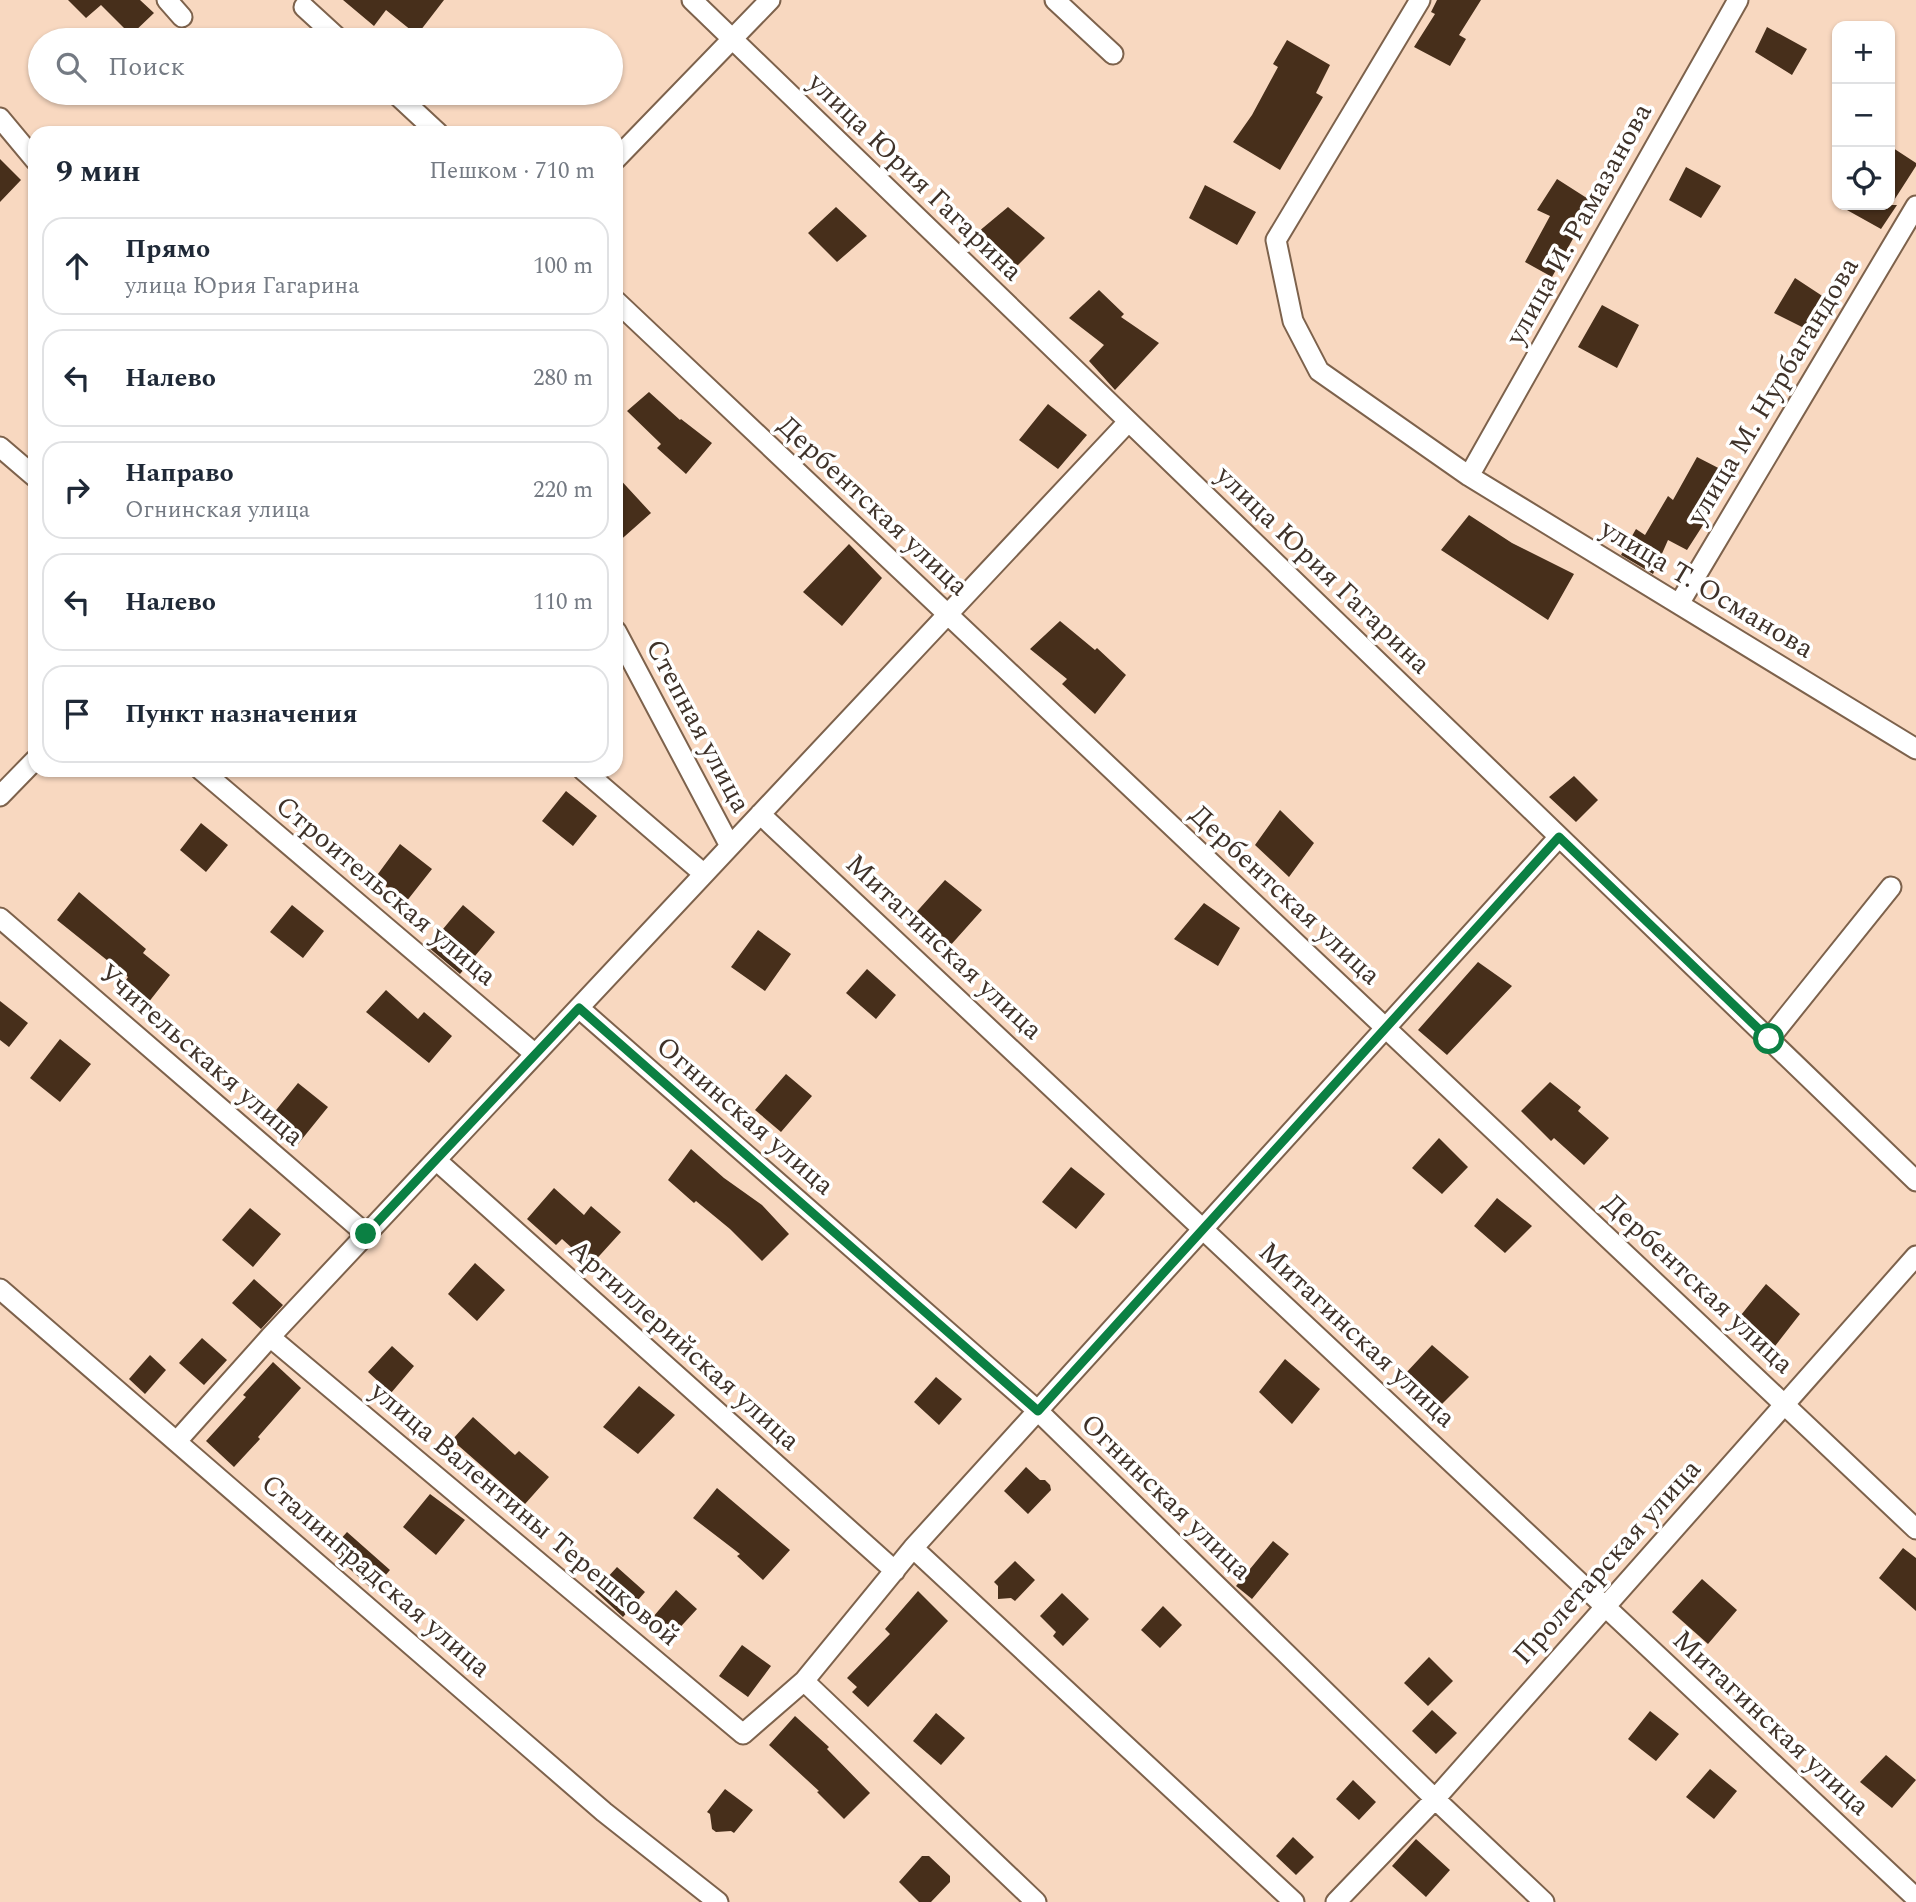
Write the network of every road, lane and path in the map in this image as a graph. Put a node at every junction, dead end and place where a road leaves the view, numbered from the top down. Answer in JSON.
{"nodes":[{"id":1,"x":167,"y":0,"type":"edge"},
{"id":2,"x":692,"y":0,"type":"edge"},
{"id":3,"x":770,"y":0,"type":"edge"},
{"id":4,"x":1055,"y":0,"type":"edge"},
{"id":5,"x":1420,"y":0,"type":"edge"},
{"id":6,"x":1738,"y":0,"type":"edge"},
{"id":7,"x":304,"y":7,"type":"dead end"},
{"id":8,"x":183,"y":17,"type":"dead end"},
{"id":9,"x":327,"y":28,"type":"edge"},
{"id":10,"x":732,"y":39,"type":"junction"},
{"id":11,"x":1113,"y":54,"type":"dead end"},
{"id":12,"x":408,"y":105,"type":"edge"},
{"id":13,"x":0,"y":118,"type":"edge"},
{"id":14,"x":430,"y":126,"type":"edge"},
{"id":15,"x":28,"y":152,"type":"edge"},
{"id":16,"x":623,"y":152,"type":"edge"},
{"id":17,"x":1916,"y":206,"type":"edge"},
{"id":18,"x":623,"y":309,"type":"edge"},
{"id":19,"x":1128,"y":422,"type":"junction"},
{"id":20,"x":0,"y":447,"type":"edge"},
{"id":21,"x":28,"y":471,"type":"edge"},
{"id":22,"x":1469,"y":476,"type":"junction"},
{"id":23,"x":1679,"y":604,"type":"junction"},
{"id":24,"x":947,"y":614,"type":"junction"},
{"id":25,"x":623,"y":644,"type":"edge"},
{"id":26,"x":1914,"y":744,"type":"edge"},
{"id":27,"x":28,"y":767,"type":"edge"},
{"id":28,"x":209,"y":777,"type":"edge"},
{"id":29,"x":591,"y":777,"type":"edge"},
{"id":30,"x":0,"y":796,"type":"edge"},
{"id":31,"x":761,"y":814,"type":"junction"},
{"id":32,"x":1559,"y":837,"type":"junction"},
{"id":33,"x":730,"y":846,"type":"junction"},
{"id":34,"x":704,"y":874,"type":"junction"},
{"id":35,"x":1891,"y":887,"type":"dead end"},
{"id":36,"x":0,"y":918,"type":"edge"},
{"id":37,"x":579,"y":1008,"type":"junction"},
{"id":38,"x":1386,"y":1028,"type":"junction"},
{"id":39,"x":1769,"y":1039,"type":"junction"},
{"id":40,"x":535,"y":1054,"type":"junction"},
{"id":41,"x":436,"y":1160,"type":"junction"},
{"id":42,"x":1916,"y":1181,"type":"edge"},
{"id":43,"x":1203,"y":1229,"type":"junction"},
{"id":44,"x":366,"y":1234,"type":"junction"},
{"id":45,"x":1916,"y":1256,"type":"edge"},
{"id":46,"x":0,"y":1290,"type":"edge"},
{"id":47,"x":270,"y":1337,"type":"junction"},
{"id":48,"x":1784,"y":1404,"type":"junction"},
{"id":49,"x":1038,"y":1411,"type":"junction"},
{"id":50,"x":177,"y":1441,"type":"junction"},
{"id":51,"x":1916,"y":1529,"type":"edge"},
{"id":52,"x":913,"y":1548,"type":"junction"},
{"id":53,"x":895,"y":1572,"type":"junction"},
{"id":54,"x":1605,"y":1606,"type":"junction"},
{"id":55,"x":804,"y":1681,"type":"junction"},
{"id":56,"x":1435,"y":1799,"type":"junction"},
{"id":57,"x":1916,"y":1898,"type":"edge"},
{"id":58,"x":718,"y":1902,"type":"edge"},
{"id":59,"x":1036,"y":1902,"type":"edge"},
{"id":60,"x":1294,"y":1902,"type":"edge"},
{"id":61,"x":1336,"y":1902,"type":"edge"},
{"id":62,"x":1544,"y":1902,"type":"edge"}],
"edges":[{"from":1,"to":8,"type":"street"},
{"from":2,"to":10,"type":"street","name":"улица Юрия Гагарина"},
{"from":3,"to":10,"type":"street"},
{"from":4,"to":11,"type":"street"},
{"from":5,"to":22,"type":"street","name":"улица Т. Османова"},
{"from":6,"to":22,"type":"street","name":"улица И. Рамазанова"},
{"from":7,"to":9,"type":"street"},
{"from":10,"to":16,"type":"street"},
{"from":10,"to":19,"type":"street","name":"улица Юрия Гагарина"},
{"from":12,"to":14,"type":"street"},
{"from":13,"to":15,"type":"street"},
{"from":17,"to":23,"type":"street","name":"улица М. Нурбагандова"},
{"from":18,"to":24,"type":"street","name":"Дербентская улица"},
{"from":19,"to":24,"type":"street"},
{"from":19,"to":32,"type":"street","name":"улица Юрия Гагарина"},
{"from":20,"to":21,"type":"street"},
{"from":22,"to":23,"type":"street","name":"улица Т. Османова"},
{"from":23,"to":26,"type":"street","name":"улица Т. Османова"},
{"from":24,"to":31,"type":"street"},
{"from":24,"to":38,"type":"street","name":"Дербентская улица"},
{"from":25,"to":33,"type":"street","name":"Степная улица"},
{"from":27,"to":30,"type":"street"},
{"from":28,"to":40,"type":"street","name":"Строительская улица"},
{"from":29,"to":34,"type":"street"},
{"from":31,"to":33,"type":"street"},
{"from":31,"to":43,"type":"street","name":"Митагинская улица"},
{"from":32,"to":38,"type":"street"},
{"from":32,"to":39,"type":"street","name":"улица Юрия Гагарина"},
{"from":33,"to":34,"type":"street"},
{"from":34,"to":37,"type":"street"},
{"from":35,"to":39,"type":"street"},
{"from":36,"to":44,"type":"street","name":"Учительскакя улица"},
{"from":37,"to":40,"type":"street"},
{"from":37,"to":49,"type":"street","name":"Огнинская улица"},
{"from":38,"to":43,"type":"street"},
{"from":38,"to":48,"type":"street","name":"Дербентская улица"},
{"from":39,"to":42,"type":"street","name":"улица Юрия Гагарина"},
{"from":40,"to":41,"type":"street"},
{"from":41,"to":44,"type":"street"},
{"from":41,"to":53,"type":"street","name":"Артиллерийская улица"},
{"from":43,"to":49,"type":"street"},
{"from":43,"to":54,"type":"street","name":"Митагинская улица"},
{"from":44,"to":47,"type":"street"},
{"from":45,"to":48,"type":"street","name":"Пролетарская улица"},
{"from":46,"to":50,"type":"street","name":"Сталинградская улица"},
{"from":47,"to":50,"type":"street"},
{"from":47,"to":55,"type":"street","name":"улица Валентины Терешковой"},
{"from":48,"to":51,"type":"street","name":"Дербентская улица"},
{"from":48,"to":54,"type":"street","name":"Пролетарская улица"},
{"from":49,"to":52,"type":"street"},
{"from":49,"to":56,"type":"street","name":"Огнинская улица"},
{"from":50,"to":58,"type":"street","name":"Сталинградская улица"},
{"from":52,"to":53,"type":"street"},
{"from":52,"to":60,"type":"street"},
{"from":53,"to":55,"type":"street"},
{"from":54,"to":56,"type":"street","name":"Пролетарская улица"},
{"from":54,"to":57,"type":"street","name":"Митагинская улица"},
{"from":55,"to":59,"type":"street"},
{"from":56,"to":61,"type":"street","name":"Пролетарская улица"},
{"from":56,"to":62,"type":"street","name":"Огнинская улица"}]}
